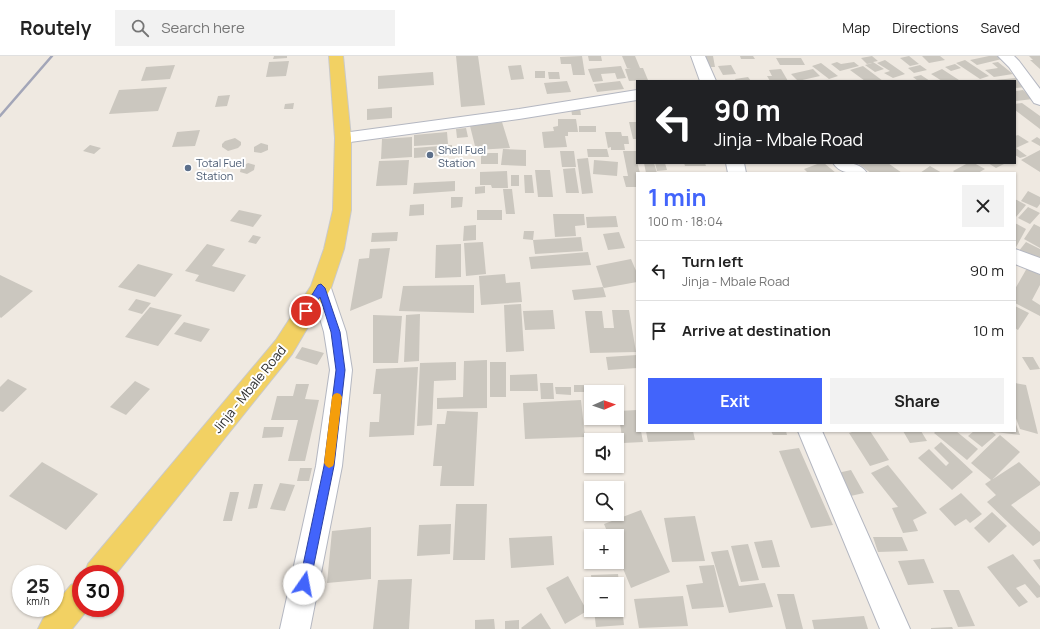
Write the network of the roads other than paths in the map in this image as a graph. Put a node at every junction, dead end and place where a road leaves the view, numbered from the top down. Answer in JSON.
{"nodes":[{"id":1,"x":336,"y":56,"type":"edge"},
{"id":2,"x":698,"y":56,"type":"edge"},
{"id":3,"x":1005,"y":56,"type":"edge"},
{"id":4,"x":708,"y":80,"type":"edge"},
{"id":5,"x":636,"y":95,"type":"edge"},
{"id":6,"x":1040,"y":100,"type":"edge"},
{"id":7,"x":344,"y":138,"type":"junction"},
{"id":8,"x":844,"y":164,"type":"edge"},
{"id":9,"x":856,"y":172,"type":"edge"},
{"id":10,"x":1016,"y":256,"type":"edge"},
{"id":11,"x":1040,"y":266,"type":"edge"},
{"id":12,"x":321,"y":288,"type":"junction"},
{"id":13,"x":810,"y":432,"type":"edge"},
{"id":14,"x":105,"y":565,"type":"edge"},
{"id":15,"x":72,"y":606,"type":"edge"},
{"id":16,"x":53,"y":629,"type":"edge"},
{"id":17,"x":295,"y":629,"type":"edge"},
{"id":18,"x":896,"y":629,"type":"edge"}],
"edges":[{"from":1,"to":7,"type":"main road","name":"Jinja - Mbale Road"},
{"from":2,"to":4,"type":"street"},
{"from":3,"to":6,"type":"street"},
{"from":5,"to":7,"type":"street"},
{"from":7,"to":12,"type":"main road","name":"Jinja - Mbale Road"},
{"from":8,"to":9,"type":"street"},
{"from":10,"to":11,"type":"street"},
{"from":12,"to":14,"type":"main road","name":"Jinja - Mbale Road"},
{"from":12,"to":17,"type":"street"},
{"from":13,"to":18,"type":"street"},
{"from":15,"to":16,"type":"main road"}]}
